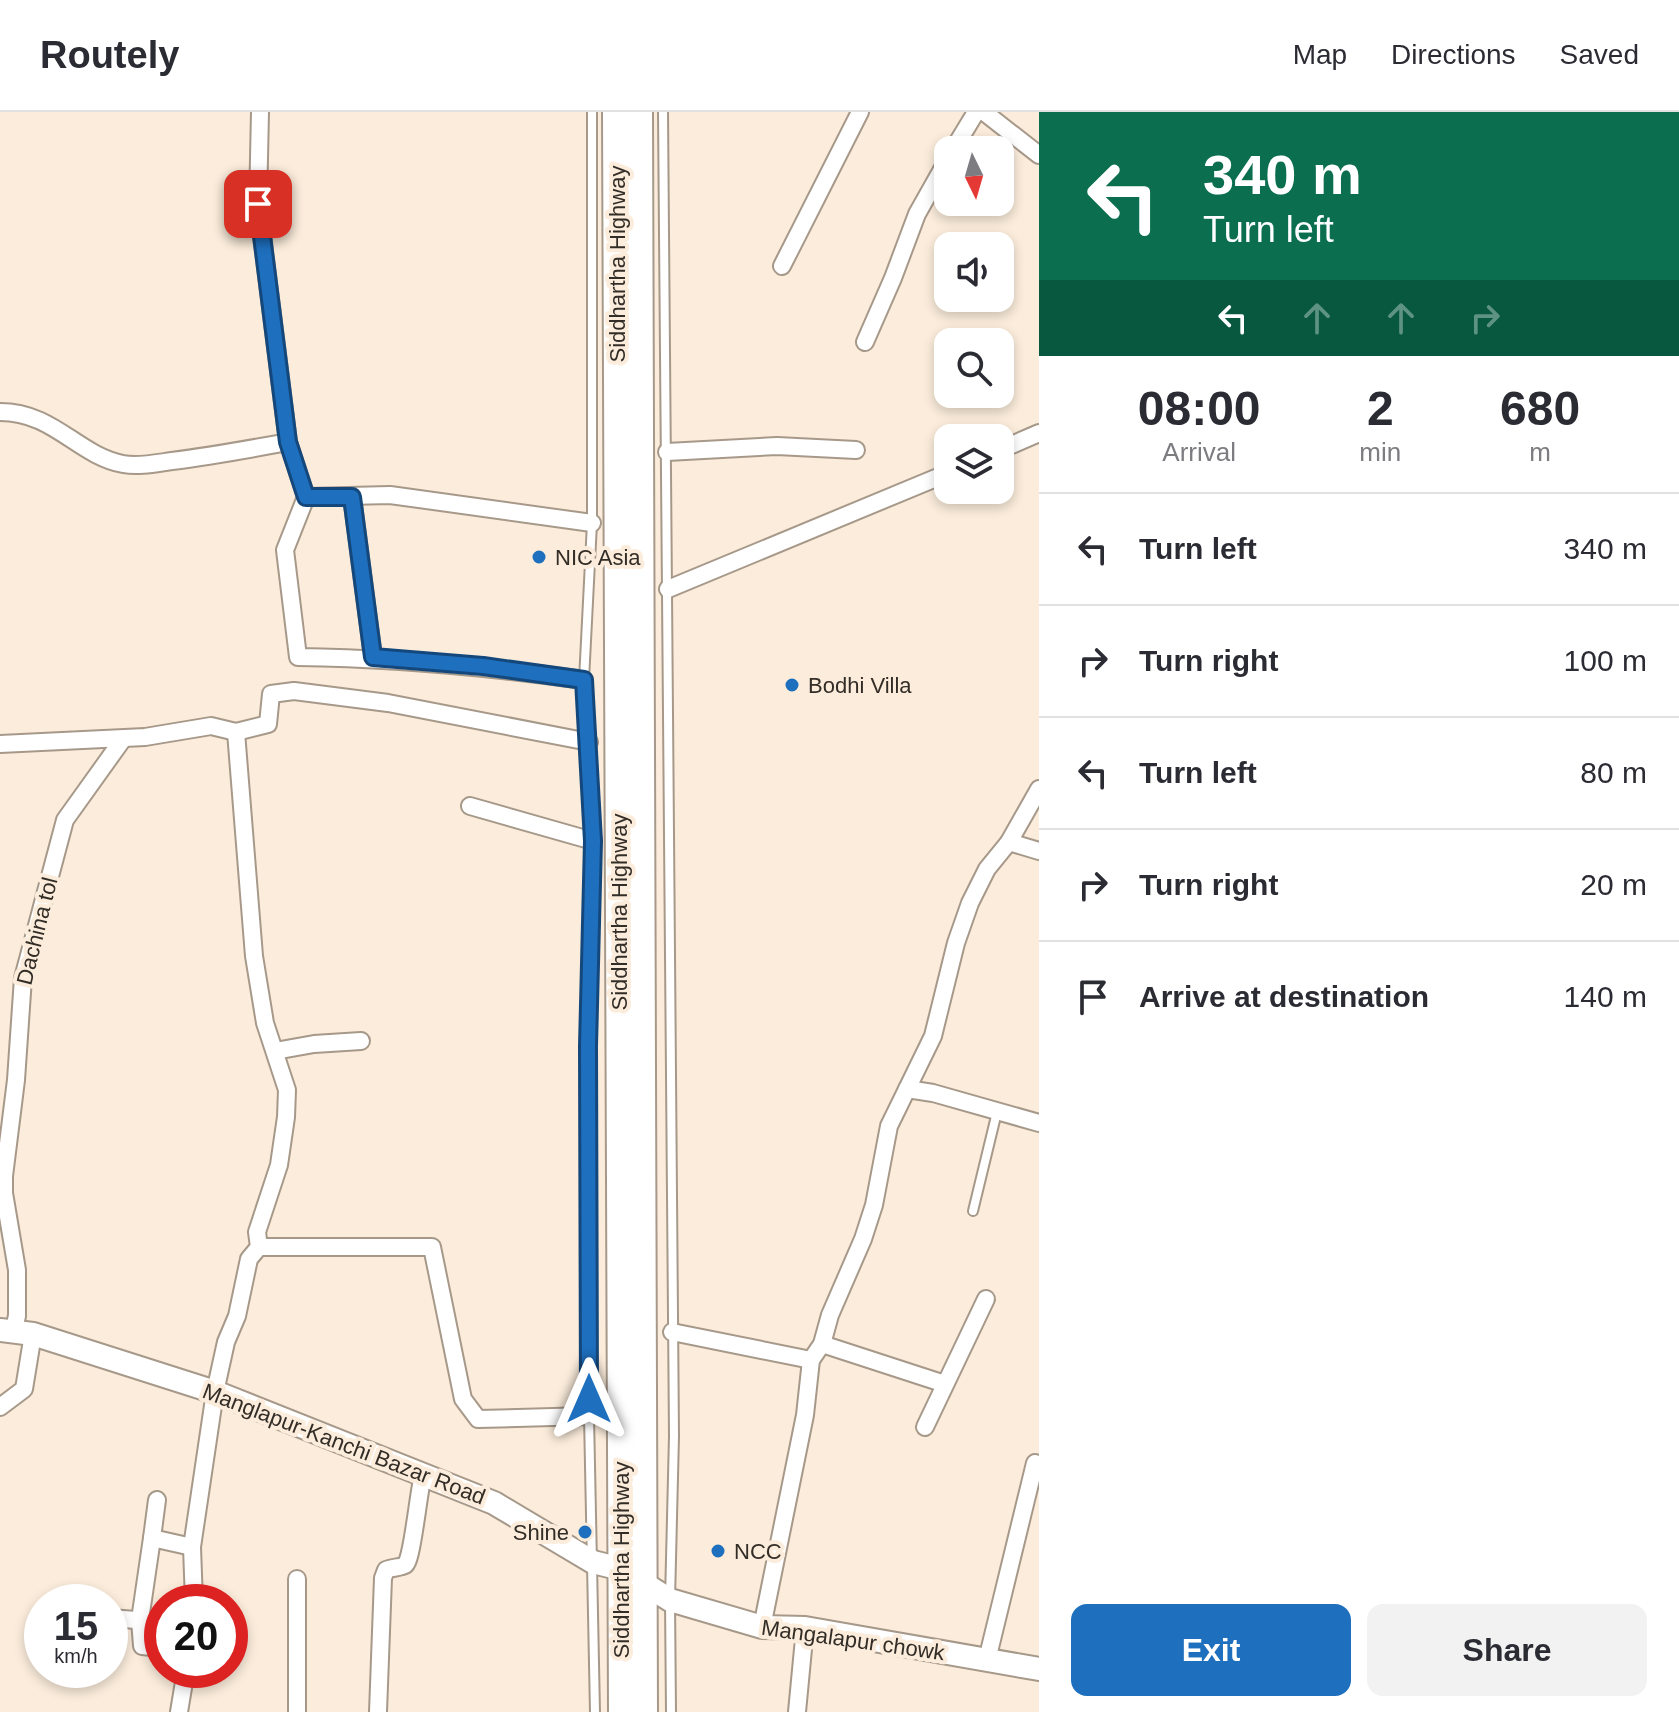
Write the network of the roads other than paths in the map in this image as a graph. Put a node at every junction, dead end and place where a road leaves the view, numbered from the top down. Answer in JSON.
{"nodes":[{"id":1,"x":260,"y":112,"type":"edge"},
{"id":2,"x":592,"y":112,"type":"edge"},
{"id":3,"x":617,"y":112,"type":"edge"},
{"id":4,"x":638,"y":112,"type":"edge"},
{"id":5,"x":663,"y":112,"type":"edge"},
{"id":6,"x":860,"y":112,"type":"edge"},
{"id":7,"x":976,"y":112,"type":"edge"},
{"id":8,"x":984,"y":112,"type":"edge"},
{"id":9,"x":961,"y":136,"type":"edge"},
{"id":10,"x":1039,"y":155,"type":"edge"},
{"id":11,"x":934,"y":184,"type":"edge"},
{"id":12,"x":782,"y":266,"type":"dead end"},
{"id":13,"x":865,"y":342,"type":"dead end"},
{"id":14,"x":0,"y":412,"type":"edge"},
{"id":15,"x":1039,"y":433,"type":"edge"},
{"id":16,"x":288,"y":442,"type":"junction"},
{"id":17,"x":1014,"y":444,"type":"edge"},
{"id":18,"x":856,"y":450,"type":"dead end"},
{"id":19,"x":667,"y":452,"type":"junction"},
{"id":20,"x":934,"y":479,"type":"edge"},
{"id":21,"x":306,"y":497,"type":"junction"},
{"id":22,"x":352,"y":497,"type":"junction"},
{"id":23,"x":592,"y":523,"type":"junction"},
{"id":24,"x":668,"y":589,"type":"junction"},
{"id":25,"x":373,"y":657,"type":"junction"},
{"id":26,"x":584,"y":680,"type":"junction"},
{"id":27,"x":236,"y":732,"type":"junction"},
{"id":28,"x":123,"y":739,"type":"junction"},
{"id":29,"x":589,"y":742,"type":"junction"},
{"id":30,"x":0,"y":744,"type":"edge"},
{"id":31,"x":1039,"y":789,"type":"edge"},
{"id":32,"x":470,"y":806,"type":"dead end"},
{"id":33,"x":593,"y":841,"type":"junction"},
{"id":34,"x":1009,"y":842,"type":"junction"},
{"id":35,"x":1039,"y":851,"type":"edge"},
{"id":36,"x":361,"y":1041,"type":"dead end"},
{"id":37,"x":275,"y":1051,"type":"junction"},
{"id":38,"x":907,"y":1089,"type":"junction"},
{"id":39,"x":997,"y":1112,"type":"junction"},
{"id":40,"x":1039,"y":1123,"type":"edge"},
{"id":41,"x":973,"y":1211,"type":"dead end"},
{"id":42,"x":259,"y":1247,"type":"junction"},
{"id":43,"x":986,"y":1299,"type":"dead end"},
{"id":44,"x":15,"y":1332,"type":"edge"},
{"id":45,"x":672,"y":1332,"type":"junction"},
{"id":46,"x":822,"y":1344,"type":"junction"},
{"id":47,"x":811,"y":1360,"type":"junction"},
{"id":48,"x":945,"y":1384,"type":"junction"},
{"id":49,"x":215,"y":1392,"type":"junction"},
{"id":50,"x":0,"y":1407,"type":"edge"},
{"id":51,"x":589,"y":1416,"type":"junction"},
{"id":52,"x":925,"y":1427,"type":"dead end"},
{"id":53,"x":1035,"y":1463,"type":"dead end"},
{"id":54,"x":423,"y":1475,"type":"junction"},
{"id":55,"x":157,"y":1500,"type":"dead end"},
{"id":56,"x":152,"y":1538,"type":"junction"},
{"id":57,"x":192,"y":1547,"type":"junction"},
{"id":58,"x":593,"y":1562,"type":"junction"},
{"id":59,"x":631,"y":1577,"type":"junction"},
{"id":60,"x":297,"y":1579,"type":"dead end"},
{"id":61,"x":193,"y":1584,"type":"edge"},
{"id":62,"x":670,"y":1600,"type":"junction"},
{"id":63,"x":128,"y":1619,"type":"edge"},
{"id":64,"x":140,"y":1620,"type":"junction"},
{"id":65,"x":144,"y":1620,"type":"edge"},
{"id":66,"x":762,"y":1627,"type":"junction"},
{"id":67,"x":805,"y":1628,"type":"junction"},
{"id":68,"x":144,"y":1646,"type":"edge"},
{"id":69,"x":987,"y":1660,"type":"junction"},
{"id":70,"x":1039,"y":1669,"type":"edge"},
{"id":71,"x":183,"y":1688,"type":"edge"},
{"id":72,"x":179,"y":1712,"type":"edge"},
{"id":73,"x":297,"y":1712,"type":"edge"},
{"id":74,"x":378,"y":1712,"type":"edge"},
{"id":75,"x":595,"y":1712,"type":"edge"},
{"id":76,"x":623,"y":1712,"type":"edge"},
{"id":77,"x":643,"y":1712,"type":"edge"},
{"id":78,"x":671,"y":1712,"type":"edge"},
{"id":79,"x":797,"y":1712,"type":"edge"}],
"edges":[{"from":1,"to":16,"type":"street"},
{"from":2,"to":23,"type":"lane"},
{"from":3,"to":59,"type":"highway","name":"Siddhartha Highway"},
{"from":4,"to":59,"type":"highway","name":"Siddhartha Highway"},
{"from":5,"to":19,"type":"lane"},
{"from":6,"to":12,"type":"street"},
{"from":7,"to":9,"type":"street"},
{"from":8,"to":10,"type":"street"},
{"from":11,"to":13,"type":"street"},
{"from":14,"to":16,"type":"street"},
{"from":15,"to":17,"type":"street"},
{"from":16,"to":21,"type":"street"},
{"from":18,"to":19,"type":"street"},
{"from":19,"to":24,"type":"lane"},
{"from":20,"to":24,"type":"street"},
{"from":21,"to":22,"type":"street"},
{"from":21,"to":25,"type":"street"},
{"from":22,"to":23,"type":"street"},
{"from":22,"to":25,"type":"street"},
{"from":23,"to":26,"type":"lane"},
{"from":24,"to":45,"type":"lane"},
{"from":25,"to":26,"type":"street"},
{"from":26,"to":29,"type":"lane"},
{"from":27,"to":28,"type":"street"},
{"from":27,"to":29,"type":"street"},
{"from":27,"to":37,"type":"street"},
{"from":28,"to":30,"type":"street"},
{"from":28,"to":44,"type":"street","name":"Dachina tol"},
{"from":29,"to":33,"type":"lane"},
{"from":31,"to":34,"type":"street"},
{"from":32,"to":33,"type":"street"},
{"from":33,"to":51,"type":"lane"},
{"from":34,"to":35,"type":"street"},
{"from":34,"to":38,"type":"street"},
{"from":36,"to":37,"type":"street"},
{"from":37,"to":42,"type":"street"},
{"from":38,"to":39,"type":"street"},
{"from":38,"to":46,"type":"street"},
{"from":39,"to":40,"type":"street"},
{"from":39,"to":41,"type":"lane"},
{"from":42,"to":49,"type":"street"},
{"from":42,"to":51,"type":"street"},
{"from":43,"to":48,"type":"street"},
{"from":44,"to":49,"type":"street","name":"Manglapur-Kanchi Bazar Road"},
{"from":44,"to":50,"type":"street","name":"Dachina tol"},
{"from":45,"to":47,"type":"street"},
{"from":45,"to":62,"type":"lane"},
{"from":46,"to":47,"type":"street"},
{"from":46,"to":48,"type":"street"},
{"from":47,"to":66,"type":"street"},
{"from":48,"to":52,"type":"street"},
{"from":49,"to":54,"type":"street","name":"Manglapur-Kanchi Bazar Road"},
{"from":49,"to":57,"type":"street"},
{"from":51,"to":58,"type":"lane"},
{"from":53,"to":69,"type":"street"},
{"from":54,"to":58,"type":"street","name":"Manglapur-Kanchi Bazar Road"},
{"from":54,"to":74,"type":"street"},
{"from":55,"to":56,"type":"street"},
{"from":56,"to":57,"type":"street"},
{"from":56,"to":64,"type":"street"},
{"from":57,"to":61,"type":"street"},
{"from":58,"to":59,"type":"street","name":"Manglapur-Kanchi Bazar Road"},
{"from":58,"to":75,"type":"lane"},
{"from":59,"to":62,"type":"street","name":"Manglapur-Kanchi Bazar Road"},
{"from":59,"to":76,"type":"highway","name":"Siddhartha Highway"},
{"from":59,"to":77,"type":"highway","name":"Siddhartha Highway"},
{"from":60,"to":73,"type":"street"},
{"from":62,"to":66,"type":"street","name":"Mangalapur chowk"},
{"from":62,"to":78,"type":"lane"},
{"from":63,"to":64,"type":"street"},
{"from":64,"to":65,"type":"street"},
{"from":64,"to":68,"type":"street"},
{"from":66,"to":67,"type":"street","name":"Mangalapur chowk"},
{"from":67,"to":69,"type":"street","name":"Mangalapur chowk"},
{"from":67,"to":79,"type":"street"},
{"from":69,"to":70,"type":"street","name":"Mangalapur chowk"},
{"from":71,"to":72,"type":"street"}]}
